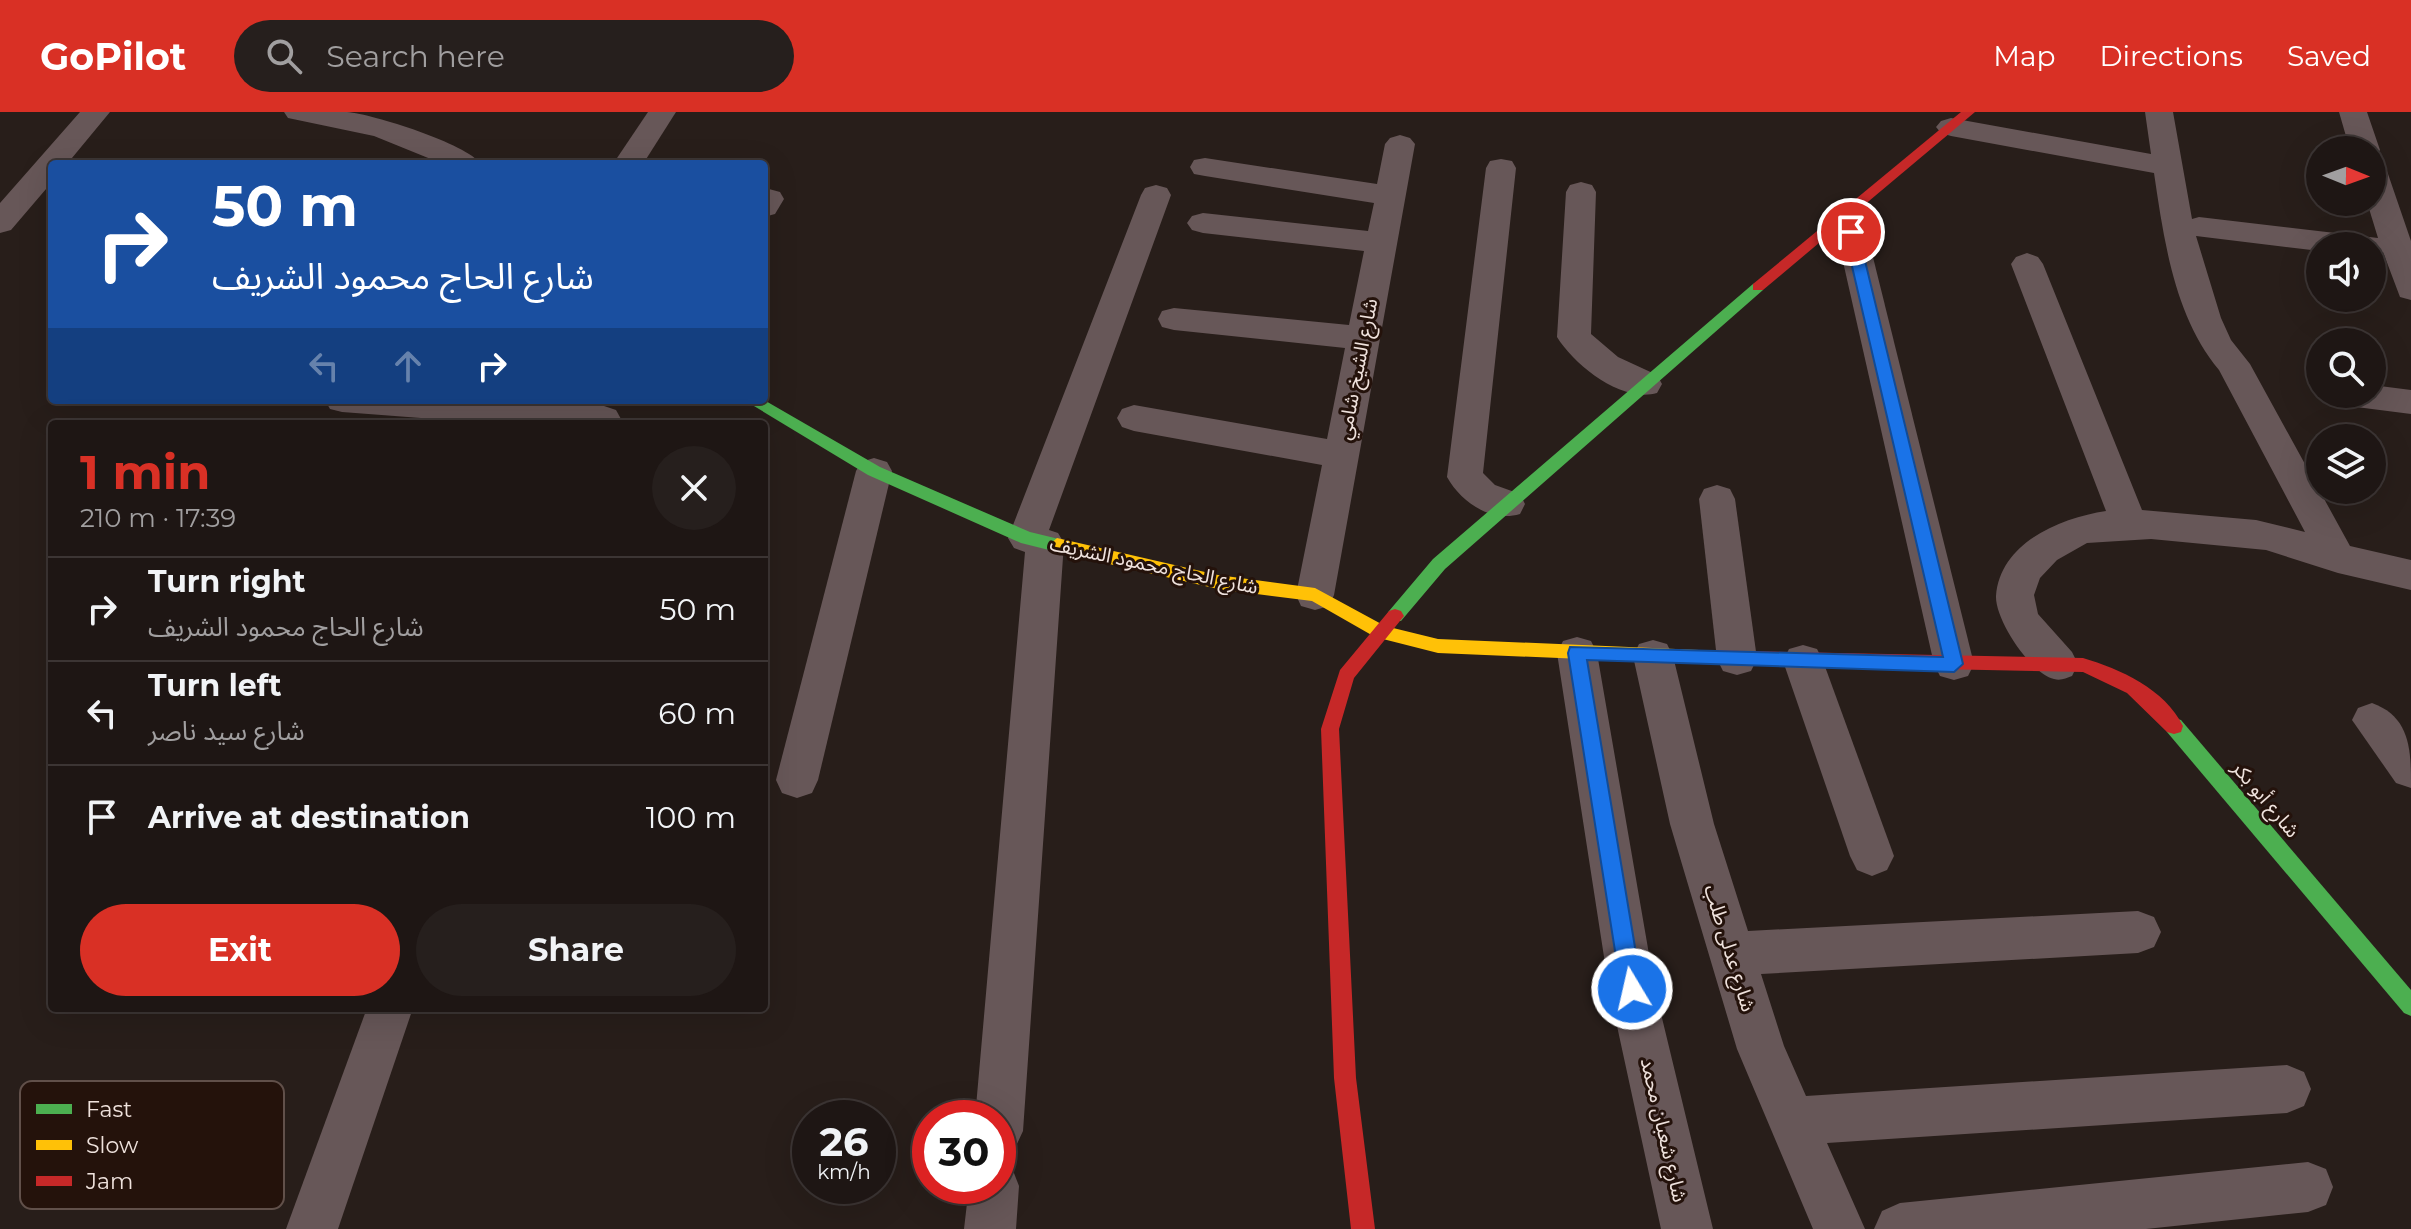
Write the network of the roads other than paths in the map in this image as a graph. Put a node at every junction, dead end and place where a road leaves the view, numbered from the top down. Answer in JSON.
{"nodes":[{"id":1,"x":96,"y":112,"type":"edge"},
{"id":2,"x":298,"y":112,"type":"edge"},
{"id":3,"x":662,"y":112,"type":"edge"},
{"id":4,"x":2159,"y":112,"type":"edge"},
{"id":5,"x":2353,"y":112,"type":"edge"},
{"id":6,"x":1960,"y":119,"type":"edge"},
{"id":7,"x":2361,"y":136,"type":"edge"},
{"id":8,"x":1400,"y":144,"type":"dead end"},
{"id":9,"x":437,"y":157,"type":"edge"},
{"id":10,"x":54,"y":160,"type":"edge"},
{"id":11,"x":631,"y":160,"type":"edge"},
{"id":12,"x":2168,"y":166,"type":"junction"},
{"id":13,"x":1205,"y":167,"type":"dead end"},
{"id":14,"x":48,"y":168,"type":"edge"},
{"id":15,"x":1501,"y":168,"type":"dead end"},
{"id":16,"x":1581,"y":192,"type":"dead end"},
{"id":17,"x":1156,"y":195,"type":"dead end"},
{"id":18,"x":1390,"y":196,"type":"junction"},
{"id":19,"x":1847,"y":213,"type":"junction"},
{"id":20,"x":0,"y":223,"type":"edge"},
{"id":21,"x":1203,"y":223,"type":"dead end"},
{"id":22,"x":2199,"y":227,"type":"dead end"},
{"id":23,"x":2306,"y":239,"type":"edge"},
{"id":24,"x":1381,"y":243,"type":"junction"},
{"id":25,"x":2386,"y":255,"type":"edge"},
{"id":26,"x":2027,"y":264,"type":"dead end"},
{"id":27,"x":2411,"y":289,"type":"edge"},
{"id":28,"x":1174,"y":319,"type":"dead end"},
{"id":29,"x":1363,"y":338,"type":"junction"},
{"id":30,"x":1645,"y":384,"type":"junction"},
{"id":31,"x":2386,"y":399,"type":"edge"},
{"id":32,"x":2411,"y":402,"type":"edge"},
{"id":33,"x":368,"y":404,"type":"edge"},
{"id":34,"x":759,"y":404,"type":"edge"},
{"id":35,"x":606,"y":414,"type":"edge"},
{"id":36,"x":451,"y":417,"type":"edge"},
{"id":37,"x":1134,"y":418,"type":"dead end"},
{"id":38,"x":1341,"y":455,"type":"junction"},
{"id":39,"x":874,"y":471,"type":"junction"},
{"id":40,"x":1717,"y":499,"type":"dead end"},
{"id":41,"x":1507,"y":504,"type":"junction"},
{"id":42,"x":2129,"y":523,"type":"junction"},
{"id":43,"x":1036,"y":540,"type":"junction"},
{"id":44,"x":2338,"y":558,"type":"junction"},
{"id":45,"x":2411,"y":575,"type":"edge"},
{"id":46,"x":1315,"y":595,"type":"junction"},
{"id":47,"x":1381,"y":632,"type":"junction"},
{"id":48,"x":1577,"y":653,"type":"junction"},
{"id":49,"x":1653,"y":656,"type":"junction"},
{"id":50,"x":1737,"y":659,"type":"junction"},
{"id":51,"x":1803,"y":661,"type":"junction"},
{"id":52,"x":1954,"y":664,"type":"junction"},
{"id":53,"x":2058,"y":664,"type":"junction"},
{"id":54,"x":2372,"y":720,"type":"dead end"},
{"id":55,"x":2411,"y":770,"type":"edge"},
{"id":56,"x":797,"y":780,"type":"dead end"},
{"id":57,"x":1872,"y":856,"type":"dead end"},
{"id":58,"x":2138,"y":932,"type":"dead end"},
{"id":59,"x":1731,"y":954,"type":"junction"},
{"id":60,"x":2411,"y":1006,"type":"edge"},
{"id":61,"x":389,"y":1012,"type":"edge"},
{"id":62,"x":2287,"y":1089,"type":"dead end"},
{"id":63,"x":1000,"y":1100,"type":"edge"},
{"id":64,"x":1791,"y":1121,"type":"junction"},
{"id":65,"x":2308,"y":1187,"type":"dead end"},
{"id":66,"x":992,"y":1204,"type":"edge"},
{"id":67,"x":312,"y":1229,"type":"edge"},
{"id":68,"x":990,"y":1229,"type":"edge"},
{"id":69,"x":1363,"y":1229,"type":"edge"},
{"id":70,"x":1687,"y":1229,"type":"edge"},
{"id":71,"x":1839,"y":1229,"type":"edge"},
{"id":72,"x":1900,"y":1229,"type":"edge"}],
"edges":[{"from":1,"to":10,"type":"street"},
{"from":2,"to":9,"type":"street"},
{"from":3,"to":11,"type":"street"},
{"from":4,"to":12,"type":"street"},
{"from":5,"to":7,"type":"street"},
{"from":6,"to":12,"type":"street"},
{"from":6,"to":19,"type":"street"},
{"from":8,"to":18,"type":"street","name":"شارع الشيخ شامي"},
{"from":12,"to":44,"type":"street"},
{"from":13,"to":18,"type":"street"},
{"from":14,"to":20,"type":"street"},
{"from":15,"to":41,"type":"street"},
{"from":16,"to":30,"type":"street"},
{"from":17,"to":43,"type":"street"},
{"from":18,"to":24,"type":"street","name":"شارع الشيخ شامي"},
{"from":19,"to":30,"type":"street"},
{"from":19,"to":52,"type":"street"},
{"from":21,"to":24,"type":"street"},
{"from":22,"to":23,"type":"street"},
{"from":24,"to":29,"type":"street","name":"شارع الشيخ شامي"},
{"from":25,"to":27,"type":"street"},
{"from":26,"to":42,"type":"street"},
{"from":28,"to":29,"type":"street"},
{"from":29,"to":38,"type":"street","name":"شارع الشيخ شامي"},
{"from":30,"to":41,"type":"street"},
{"from":31,"to":32,"type":"street"},
{"from":33,"to":36,"type":"street"},
{"from":34,"to":39,"type":"street","name":"شارع الحاج محمود الشريف"},
{"from":35,"to":36,"type":"street"},
{"from":37,"to":38,"type":"street"},
{"from":38,"to":46,"type":"street","name":"شارع الشيخ شامي"},
{"from":39,"to":43,"type":"street","name":"شارع الحاج محمود الشريف"},
{"from":39,"to":56,"type":"street"},
{"from":40,"to":50,"type":"street"},
{"from":41,"to":47,"type":"street"},
{"from":42,"to":44,"type":"street"},
{"from":42,"to":53,"type":"street"},
{"from":43,"to":46,"type":"street","name":"شارع الحاج محمود الشريف"},
{"from":43,"to":63,"type":"street"},
{"from":44,"to":45,"type":"street"},
{"from":46,"to":47,"type":"street","name":"شارع الحاج محمود الشريف"},
{"from":47,"to":48,"type":"street","name":"شارع الحاج محمود الشريف"},
{"from":47,"to":69,"type":"street"},
{"from":48,"to":49,"type":"street","name":"شارع الحاج محمود الشريف"},
{"from":48,"to":70,"type":"street","name":"شارع شعبان محمد"},
{"from":49,"to":50,"type":"street","name":"شارع الحاج محمود الشريف"},
{"from":49,"to":59,"type":"street","name":"شارع عدلى طلب"},
{"from":50,"to":51,"type":"street","name":"شارع الحاج محمود الشريف"},
{"from":51,"to":52,"type":"street","name":"شارع الحاج محمود الشريف"},
{"from":51,"to":57,"type":"street"},
{"from":52,"to":53,"type":"street","name":"شارع الحاج محمود الشريف"},
{"from":53,"to":60,"type":"street","name":"شارع أبو بكر"},
{"from":54,"to":55,"type":"street"},
{"from":58,"to":59,"type":"street"},
{"from":59,"to":64,"type":"street","name":"شارع عدلى طلب"},
{"from":61,"to":67,"type":"street"},
{"from":62,"to":64,"type":"street"},
{"from":64,"to":71,"type":"street","name":"شارع عدلى طلب"},
{"from":65,"to":72,"type":"street"},
{"from":66,"to":68,"type":"street"}]}
